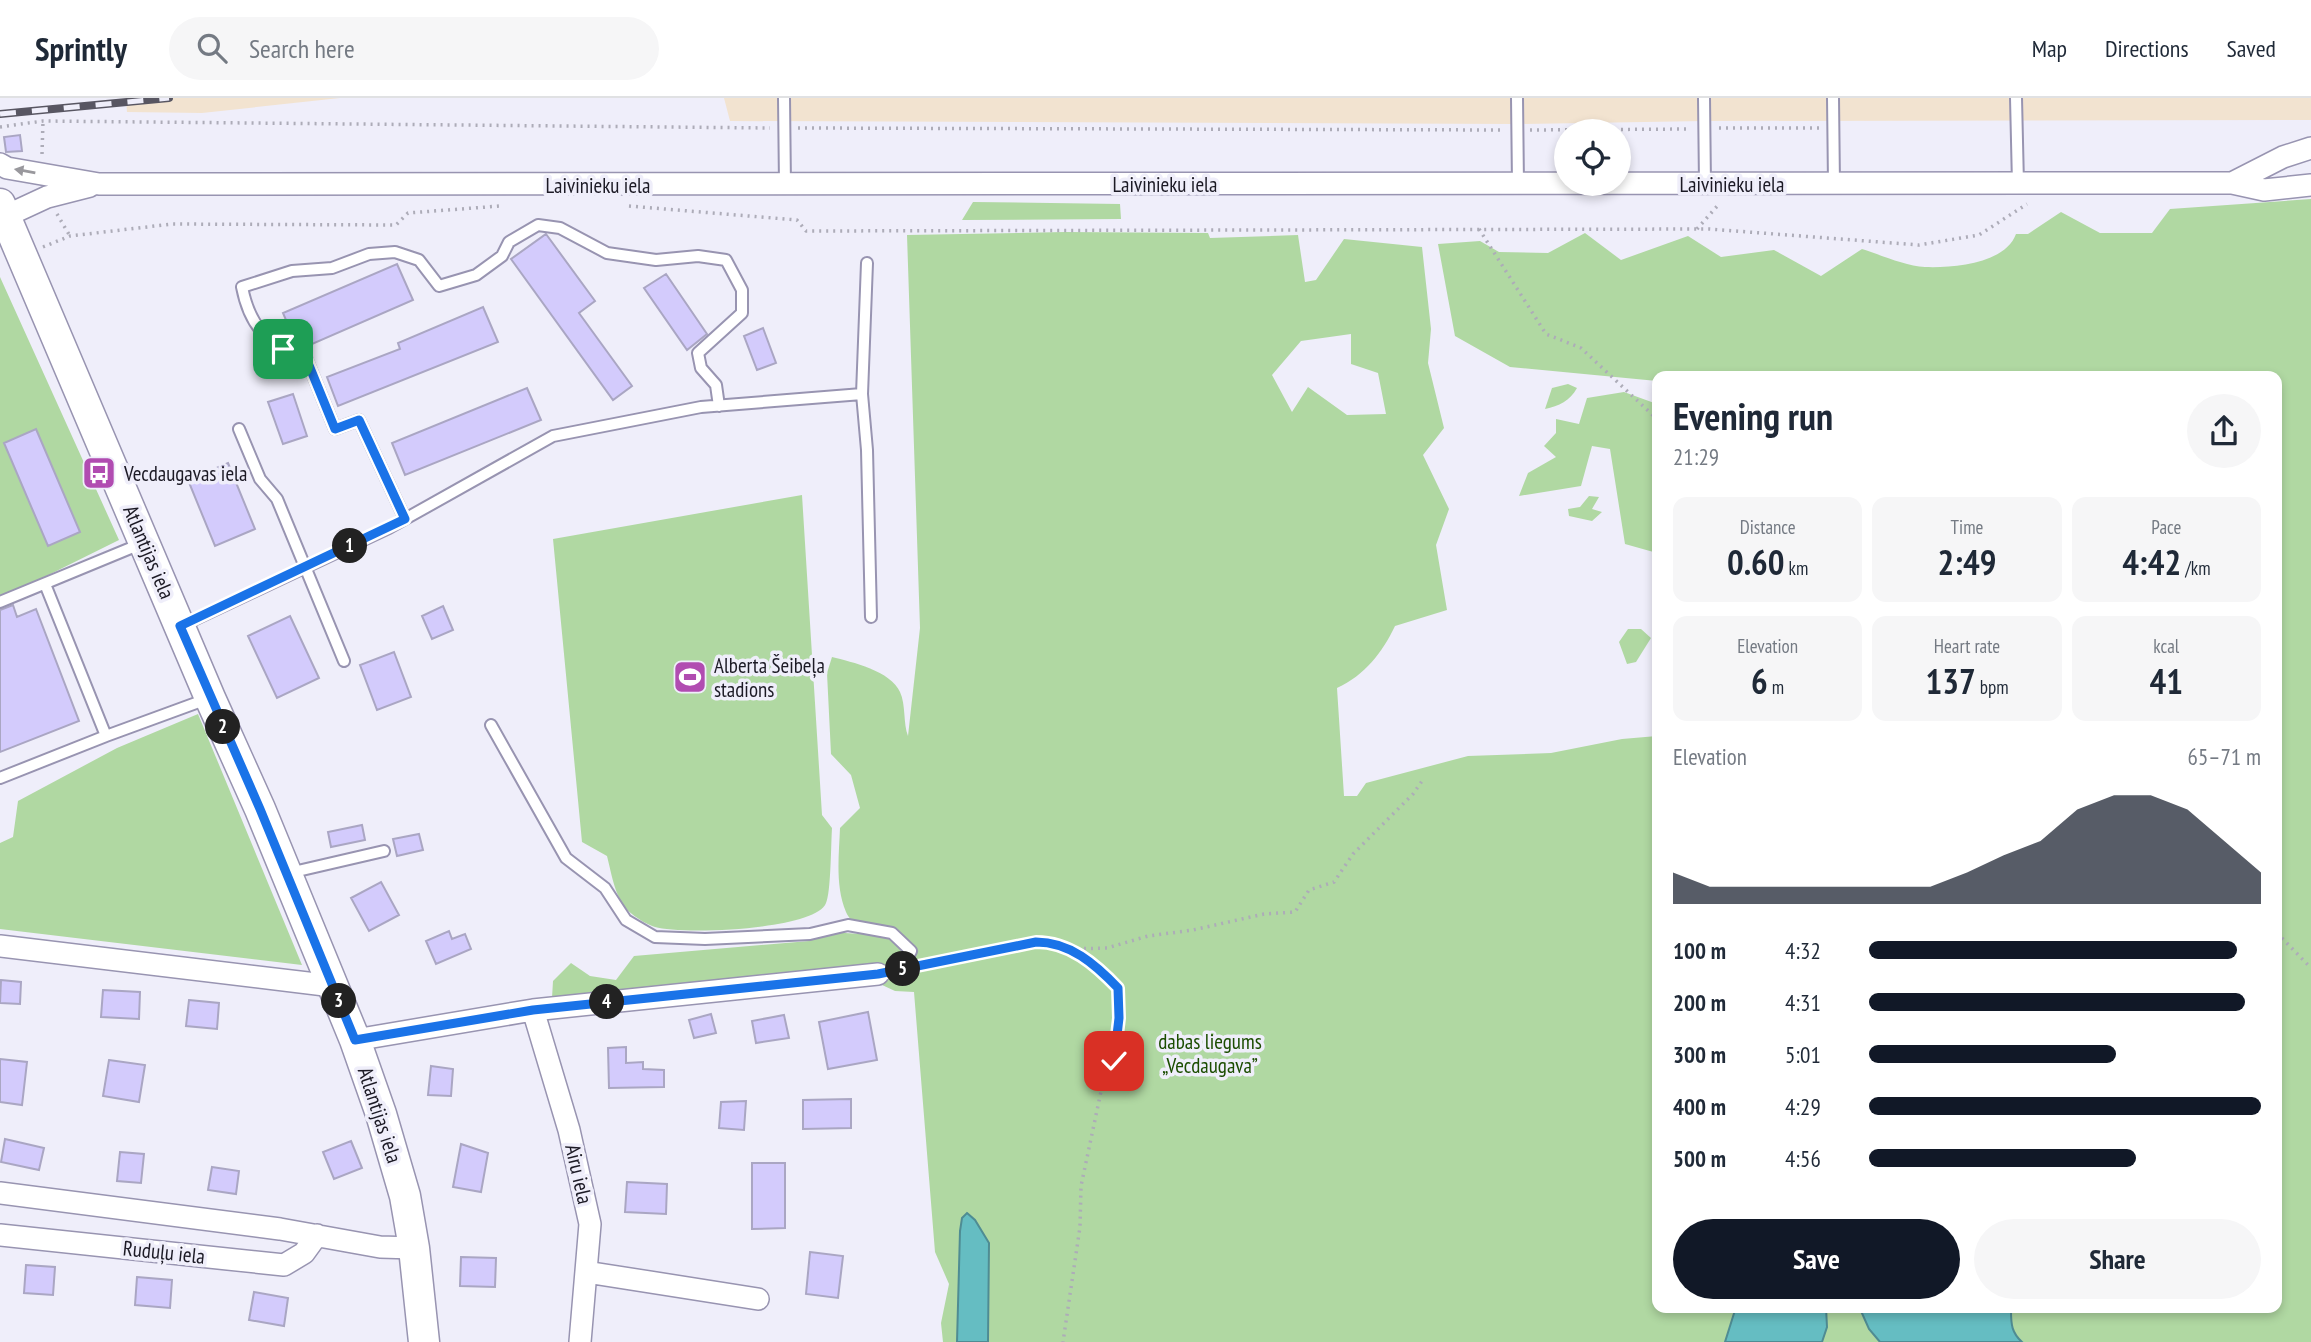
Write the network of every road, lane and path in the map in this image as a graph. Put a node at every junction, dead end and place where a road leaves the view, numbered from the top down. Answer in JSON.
{"nodes":[{"id":1,"x":785,"y":98,"type":"edge"},
{"id":2,"x":1517,"y":98,"type":"edge"},
{"id":3,"x":1704,"y":98,"type":"edge"},
{"id":4,"x":1833,"y":98,"type":"edge"},
{"id":5,"x":2016,"y":98,"type":"edge"},
{"id":6,"x":43,"y":121,"type":"junction"},
{"id":7,"x":0,"y":127,"type":"edge"},
{"id":8,"x":784,"y":128,"type":"junction"},
{"id":9,"x":1704,"y":128,"type":"junction"},
{"id":10,"x":1832,"y":128,"type":"junction"},
{"id":11,"x":1517,"y":130,"type":"junction"},
{"id":12,"x":2311,"y":148,"type":"edge"},
{"id":13,"x":0,"y":164,"type":"edge"},
{"id":14,"x":41,"y":165,"type":"dead end"},
{"id":15,"x":2232,"y":183,"type":"junction"},
{"id":16,"x":99,"y":184,"type":"junction"},
{"id":17,"x":1518,"y":184,"type":"junction"},
{"id":18,"x":1705,"y":184,"type":"junction"},
{"id":19,"x":1737,"y":184,"type":"junction"},
{"id":20,"x":1834,"y":184,"type":"junction"},
{"id":21,"x":2018,"y":184,"type":"junction"},
{"id":22,"x":785,"y":185,"type":"junction"},
{"id":23,"x":2311,"y":185,"type":"edge"},
{"id":24,"x":2029,"y":203,"type":"dead end"},
{"id":25,"x":622,"y":205,"type":"dead end"},
{"id":26,"x":501,"y":206,"type":"dead end"},
{"id":27,"x":3,"y":210,"type":"edge"},
{"id":28,"x":57,"y":214,"type":"dead end"},
{"id":29,"x":1479,"y":229,"type":"junction"},
{"id":30,"x":1697,"y":229,"type":"junction"},
{"id":31,"x":70,"y":236,"type":"junction"},
{"id":32,"x":21,"y":255,"type":"junction"},
{"id":33,"x":867,"y":262,"type":"dead end"},
{"id":34,"x":862,"y":394,"type":"junction"},
{"id":35,"x":719,"y":406,"type":"junction"},
{"id":36,"x":1652,"y":414,"type":"edge"},
{"id":37,"x":239,"y":429,"type":"dead end"},
{"id":38,"x":405,"y":519,"type":"junction"},
{"id":39,"x":146,"y":542,"type":"junction"},
{"id":40,"x":303,"y":568,"type":"junction"},
{"id":41,"x":45,"y":584,"type":"junction"},
{"id":42,"x":0,"y":602,"type":"edge"},
{"id":43,"x":871,"y":617,"type":"dead end"},
{"id":44,"x":180,"y":626,"type":"junction"},
{"id":45,"x":344,"y":662,"type":"dead end"},
{"id":46,"x":210,"y":698,"type":"junction"},
{"id":47,"x":491,"y":725,"type":"dead end"},
{"id":48,"x":106,"y":736,"type":"junction"},
{"id":49,"x":0,"y":778,"type":"edge"},
{"id":50,"x":1422,"y":781,"type":"dead end"},
{"id":51,"x":384,"y":851,"type":"dead end"},
{"id":52,"x":286,"y":873,"type":"junction"},
{"id":53,"x":2282,"y":938,"type":"edge"},
{"id":54,"x":0,"y":946,"type":"edge"},
{"id":55,"x":1068,"y":949,"type":"junction"},
{"id":56,"x":2311,"y":968,"type":"edge"},
{"id":57,"x":901,"y":969,"type":"joint"},
{"id":58,"x":878,"y":974,"type":"dead end"},
{"id":59,"x":333,"y":986,"type":"junction"},
{"id":60,"x":533,"y":1010,"type":"junction"},
{"id":61,"x":355,"y":1040,"type":"junction"},
{"id":62,"x":0,"y":1193,"type":"edge"},
{"id":63,"x":0,"y":1235,"type":"edge"},
{"id":64,"x":317,"y":1235,"type":"junction"},
{"id":65,"x":414,"y":1248,"type":"junction"},
{"id":66,"x":586,"y":1272,"type":"junction"},
{"id":67,"x":758,"y":1299,"type":"dead end"},
{"id":68,"x":424,"y":1342,"type":"edge"},
{"id":69,"x":580,"y":1342,"type":"edge"},
{"id":70,"x":1063,"y":1342,"type":"edge"}],
"edges":[{"from":1,"to":8,"type":"lane"},
{"from":2,"to":11,"type":"lane"},
{"from":3,"to":9,"type":"lane"},
{"from":4,"to":10,"type":"lane"},
{"from":5,"to":21,"type":"lane"},
{"from":6,"to":7,"type":"path"},
{"from":6,"to":8,"type":"path"},
{"from":6,"to":14,"type":"path"},
{"from":8,"to":11,"type":"path"},
{"from":8,"to":22,"type":"lane"},
{"from":9,"to":10,"type":"path"},
{"from":9,"to":11,"type":"path"},
{"from":9,"to":18,"type":"lane"},
{"from":10,"to":20,"type":"lane"},
{"from":11,"to":17,"type":"lane"},
{"from":12,"to":15,"type":"street","name":"Laivinieku iela"},
{"from":16,"to":13,"type":"street","name":"Laivinieku iela","one_way":true},
{"from":15,"to":21,"type":"street","name":"Laivinieku iela"},
{"from":15,"to":23,"type":"street","name":"Laivinieku iela"},
{"from":16,"to":22,"type":"street","name":"Laivinieku iela"},
{"from":16,"to":27,"type":"street","name":"Laivinieku iela"},
{"from":17,"to":18,"type":"street","name":"Laivinieku iela"},
{"from":17,"to":22,"type":"street","name":"Laivinieku iela"},
{"from":18,"to":19,"type":"street","name":"Laivinieku iela"},
{"from":19,"to":20,"type":"street","name":"Laivinieku iela"},
{"from":19,"to":30,"type":"path"},
{"from":20,"to":21,"type":"street","name":"Laivinieku iela"},
{"from":24,"to":30,"type":"path"},
{"from":25,"to":29,"type":"path"},
{"from":26,"to":31,"type":"path"},
{"from":27,"to":32,"type":"main road","name":"Atlantijas iela"},
{"from":28,"to":31,"type":"path"},
{"from":29,"to":30,"type":"path"},
{"from":29,"to":36,"type":"path"},
{"from":31,"to":32,"type":"path"},
{"from":32,"to":39,"type":"main road","name":"Atlantijas iela"},
{"from":33,"to":34,"type":"lane"},
{"from":34,"to":35,"type":"lane"},
{"from":34,"to":43,"type":"lane"},
{"from":35,"to":38,"type":"lane"},
{"from":35,"to":38,"type":"lane"},
{"from":37,"to":40,"type":"lane"},
{"from":38,"to":40,"type":"lane"},
{"from":39,"to":41,"type":"lane"},
{"from":39,"to":44,"type":"main road","name":"Atlantijas iela"},
{"from":40,"to":44,"type":"lane"},
{"from":40,"to":45,"type":"lane"},
{"from":41,"to":42,"type":"lane"},
{"from":41,"to":48,"type":"lane"},
{"from":44,"to":46,"type":"main road","name":"Atlantijas iela"},
{"from":46,"to":48,"type":"lane"},
{"from":46,"to":52,"type":"main road","name":"Atlantijas iela"},
{"from":47,"to":57,"type":"lane"},
{"from":48,"to":49,"type":"lane"},
{"from":50,"to":55,"type":"path"},
{"from":51,"to":52,"type":"lane"},
{"from":52,"to":59,"type":"main road","name":"Atlantijas iela"},
{"from":53,"to":56,"type":"path"},
{"from":54,"to":59,"type":"street"},
{"from":55,"to":57,"type":"path"},
{"from":55,"to":70,"type":"path"},
{"from":58,"to":60,"type":"street"},
{"from":59,"to":61,"type":"main road","name":"Atlantijas iela"},
{"from":60,"to":61,"type":"street"},
{"from":60,"to":66,"type":"street","name":"Airu iela"},
{"from":61,"to":65,"type":"main road","name":"Atlantijas iela"},
{"from":62,"to":64,"type":"street","name":"Ruduļu iela"},
{"from":63,"to":64,"type":"street","name":"Ruduļu iela"},
{"from":64,"to":65,"type":"street","name":"Ruduļu iela"},
{"from":65,"to":68,"type":"main road","name":"Atlantijas iela"},
{"from":66,"to":67,"type":"street"},
{"from":66,"to":69,"type":"street","name":"Airu iela"}]}
